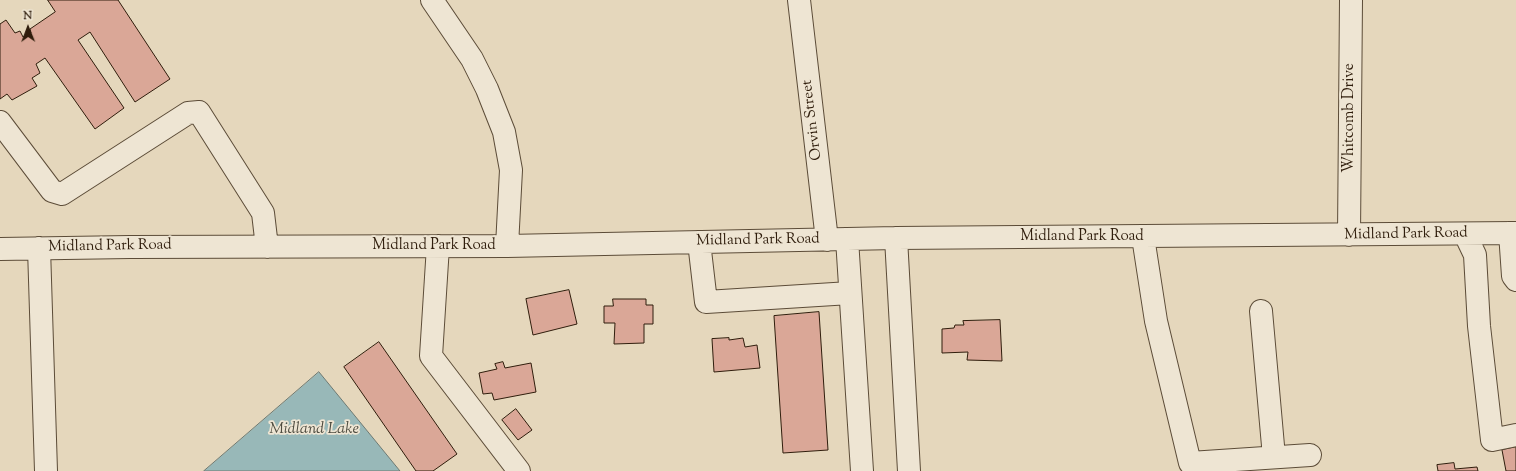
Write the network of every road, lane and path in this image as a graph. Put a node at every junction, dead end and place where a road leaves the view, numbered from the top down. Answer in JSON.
{"nodes":[{"id":1,"x":432,"y":0,"type":"edge"},
{"id":2,"x":799,"y":0,"type":"edge"},
{"id":3,"x":1351,"y":0,"type":"edge"},
{"id":4,"x":0,"y":122,"type":"edge"},
{"id":5,"x":1513,"y":233,"type":"edge"},
{"id":6,"x":1465,"y":234,"type":"junction"},
{"id":7,"x":1349,"y":235,"type":"junction"},
{"id":8,"x":1143,"y":237,"type":"junction"},
{"id":9,"x":896,"y":238,"type":"junction"},
{"id":10,"x":837,"y":239,"type":"junction"},
{"id":11,"x":699,"y":242,"type":"junction"},
{"id":12,"x":268,"y":246,"type":"junction"},
{"id":13,"x":438,"y":246,"type":"junction"},
{"id":14,"x":507,"y":246,"type":"junction"},
{"id":15,"x":39,"y":248,"type":"junction"},
{"id":16,"x":0,"y":249,"type":"edge"},
{"id":17,"x":1516,"y":281,"type":"edge"},
{"id":18,"x":850,"y":293,"type":"junction"},
{"id":19,"x":1262,"y":311,"type":"dead end"},
{"id":20,"x":1516,"y":435,"type":"edge"},
{"id":21,"x":1310,"y":455,"type":"dead end"},
{"id":22,"x":1274,"y":458,"type":"junction"},
{"id":23,"x":46,"y":471,"type":"edge"},
{"id":24,"x":519,"y":471,"type":"edge"},
{"id":25,"x":862,"y":471,"type":"edge"},
{"id":26,"x":909,"y":471,"type":"edge"}],
"edges":[{"from":1,"to":14,"type":"street"},
{"from":2,"to":10,"type":"street","name":"Orvin Street"},
{"from":3,"to":7,"type":"street","name":"Whitcomb Drive"},
{"from":4,"to":12,"type":"street"},
{"from":5,"to":6,"type":"street","name":"Midland Park Road"},
{"from":5,"to":17,"type":"street"},
{"from":6,"to":7,"type":"street","name":"Midland Park Road"},
{"from":6,"to":20,"type":"street"},
{"from":7,"to":8,"type":"street","name":"Midland Park Road"},
{"from":8,"to":9,"type":"street","name":"Midland Park Road"},
{"from":8,"to":22,"type":"street"},
{"from":9,"to":10,"type":"street","name":"Midland Park Road"},
{"from":9,"to":26,"type":"street"},
{"from":10,"to":11,"type":"street","name":"Midland Park Road"},
{"from":10,"to":18,"type":"street","name":"Orvin Street"},
{"from":11,"to":14,"type":"street","name":"Midland Park Road"},
{"from":11,"to":18,"type":"street"},
{"from":12,"to":13,"type":"street","name":"Midland Park Road"},
{"from":12,"to":15,"type":"street","name":"Midland Park Road"},
{"from":13,"to":14,"type":"street","name":"Midland Park Road"},
{"from":13,"to":24,"type":"street"},
{"from":15,"to":16,"type":"street","name":"Midland Park Road"},
{"from":15,"to":23,"type":"street"},
{"from":18,"to":25,"type":"street","name":"Orvin Street"},
{"from":19,"to":22,"type":"street"},
{"from":21,"to":22,"type":"street"}]}
